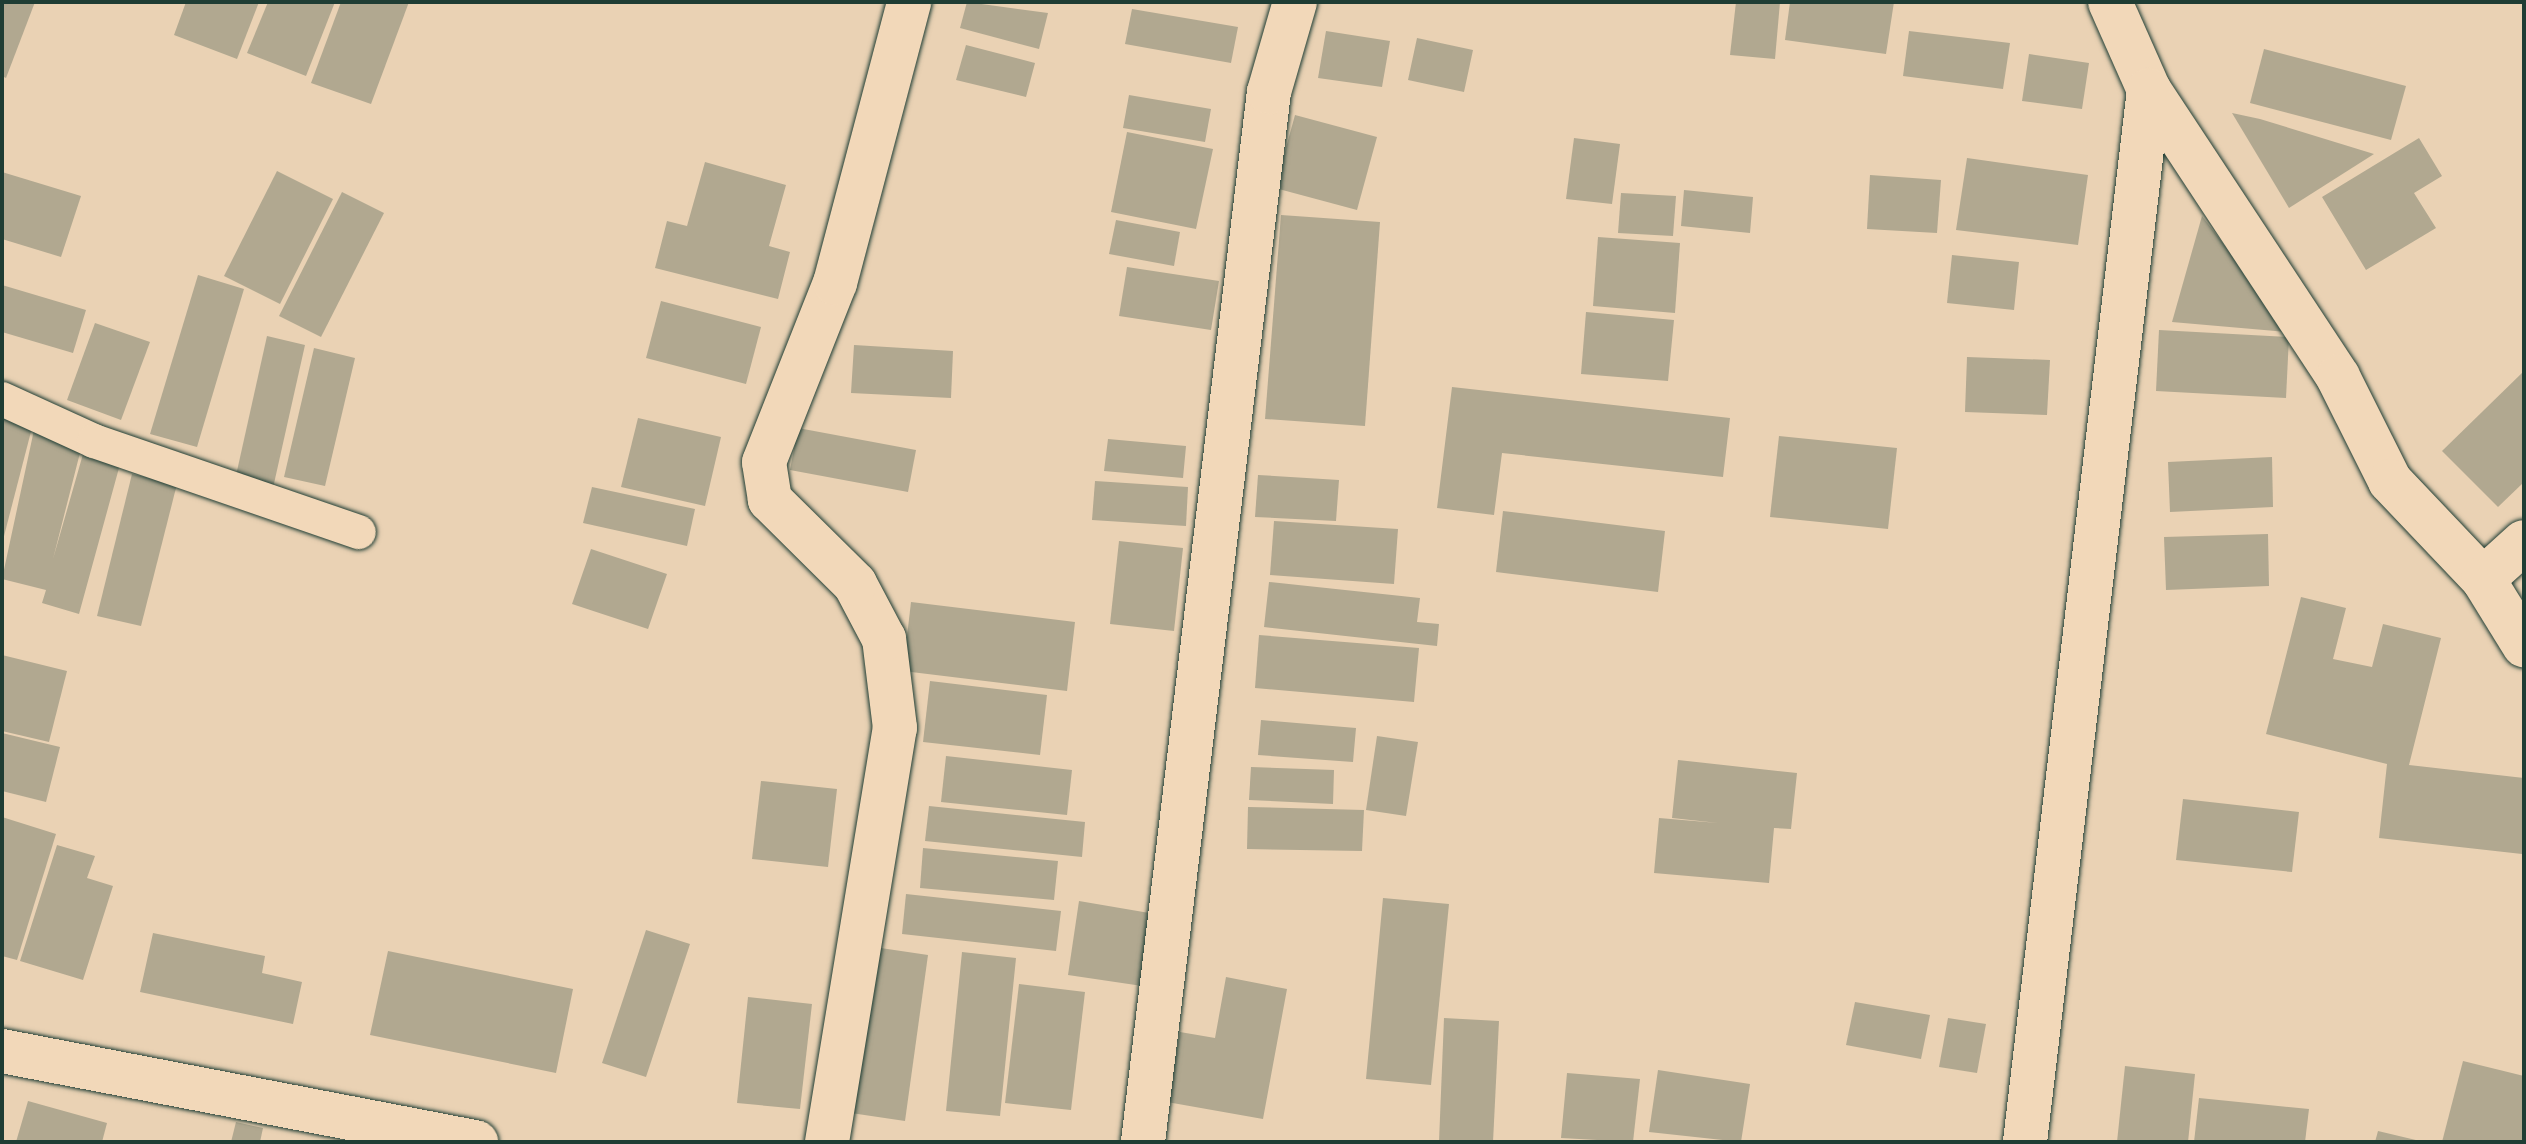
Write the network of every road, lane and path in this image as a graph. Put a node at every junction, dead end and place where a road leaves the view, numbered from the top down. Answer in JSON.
{"nodes":[{"id":1,"x":909,"y":2,"type":"edge"},
{"id":2,"x":1295,"y":2,"type":"edge"},
{"id":3,"x":2110,"y":2,"type":"edge"},
{"id":4,"x":2149,"y":90,"type":"junction"},
{"id":5,"x":2,"y":399,"type":"edge"},
{"id":6,"x":359,"y":532,"type":"dead end"},
{"id":7,"x":2524,"y":542,"type":"edge"},
{"id":8,"x":2483,"y":579,"type":"junction"},
{"id":9,"x":2524,"y":645,"type":"edge"},
{"id":10,"x":2,"y":1051,"type":"edge"},
{"id":11,"x":476,"y":1142,"type":"edge"},
{"id":12,"x":827,"y":1142,"type":"edge"},
{"id":13,"x":1143,"y":1142,"type":"edge"},
{"id":14,"x":2025,"y":1142,"type":"edge"}],
"edges":[{"from":1,"to":12,"type":"street"},
{"from":2,"to":13,"type":"street"},
{"from":3,"to":4,"type":"street"},
{"from":4,"to":8,"type":"street"},
{"from":4,"to":14,"type":"street"},
{"from":5,"to":6,"type":"lane"},
{"from":7,"to":8,"type":"street"},
{"from":8,"to":9,"type":"street"},
{"from":10,"to":11,"type":"street"}]}
